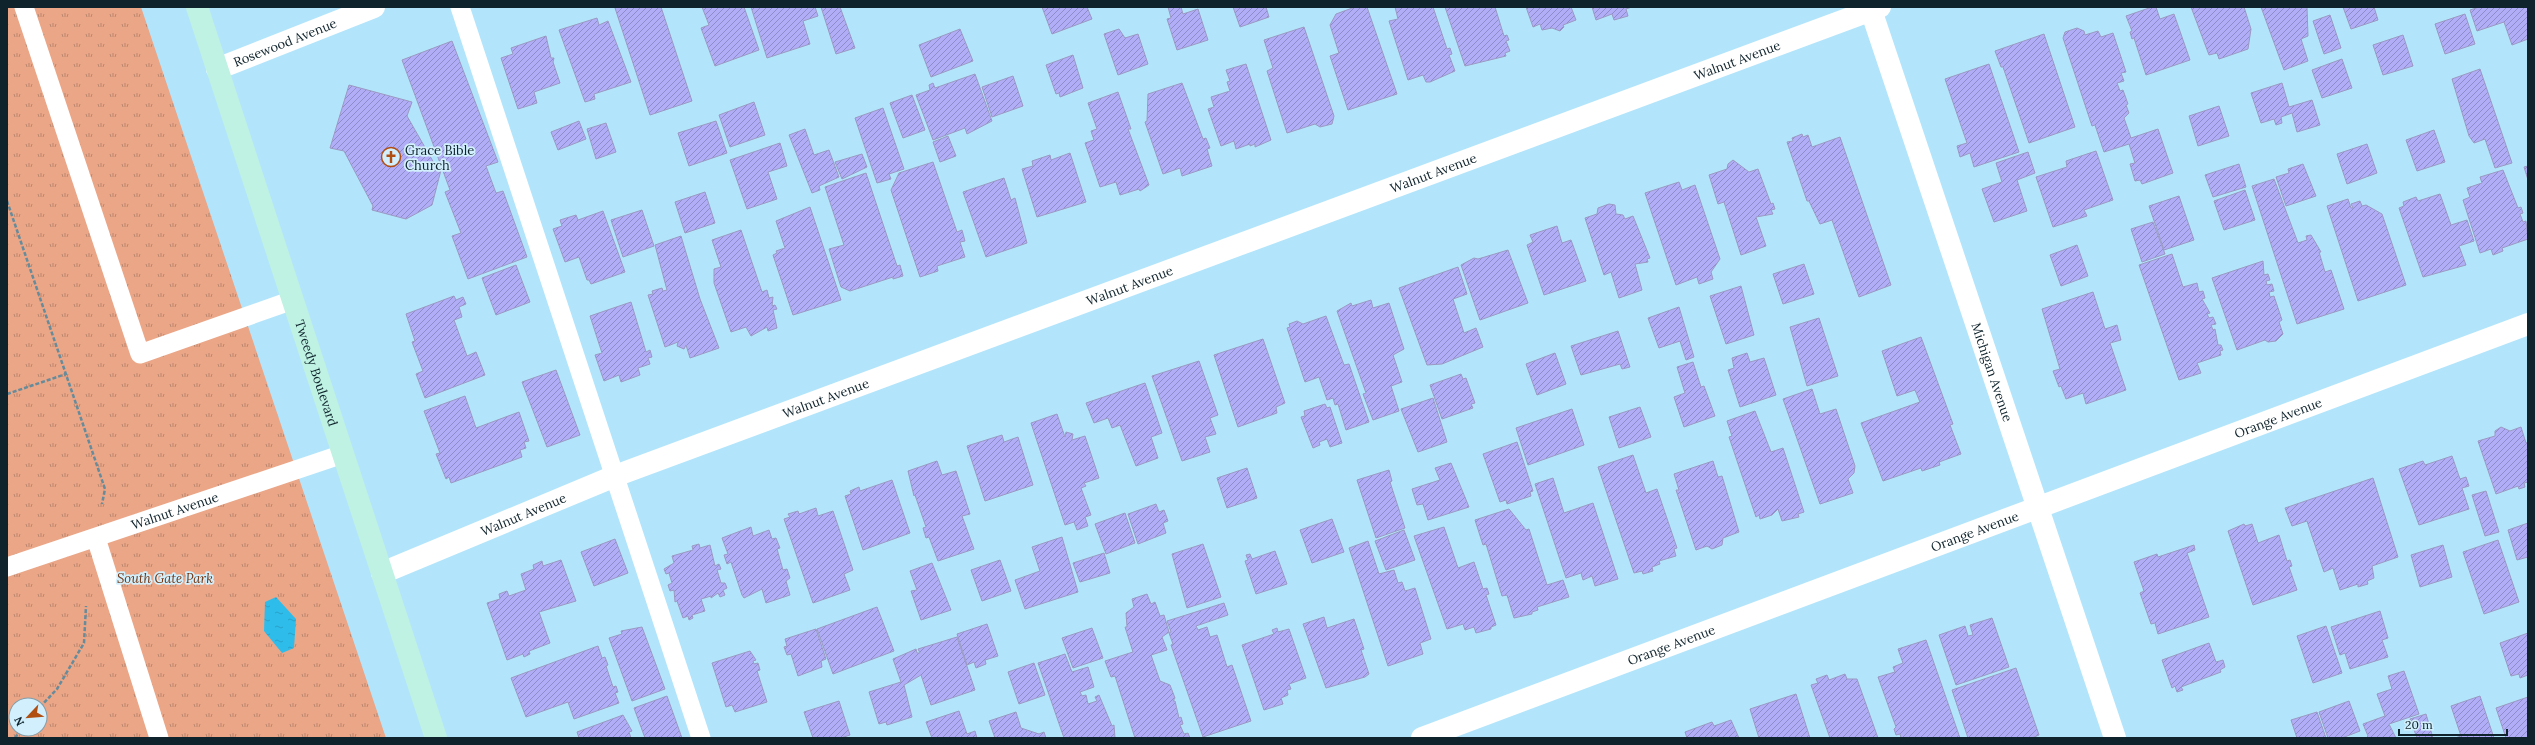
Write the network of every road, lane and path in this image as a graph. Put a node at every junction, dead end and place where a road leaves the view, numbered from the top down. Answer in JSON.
{"nodes":[{"id":1,"x":24,"y":7,"type":"edge"},
{"id":2,"x":197,"y":7,"type":"edge"},
{"id":3,"x":374,"y":7,"type":"edge"},
{"id":4,"x":460,"y":7,"type":"edge"},
{"id":5,"x":1874,"y":8,"type":"edge"},
{"id":6,"x":217,"y":69,"type":"junction"},
{"id":7,"x":7,"y":201,"type":"edge"},
{"id":8,"x":293,"y":300,"type":"junction"},
{"id":9,"x":2528,"y":324,"type":"edge"},
{"id":10,"x":66,"y":374,"type":"junction"},
{"id":11,"x":7,"y":394,"type":"edge"},
{"id":12,"x":343,"y":454,"type":"junction"},
{"id":13,"x":615,"y":476,"type":"junction"},
{"id":14,"x":2038,"y":508,"type":"junction"},
{"id":15,"x":96,"y":538,"type":"junction"},
{"id":16,"x":7,"y":567,"type":"edge"},
{"id":17,"x":382,"y":573,"type":"junction"},
{"id":18,"x":86,"y":599,"type":"dead end"},
{"id":19,"x":48,"y":699,"type":"edge"},
{"id":20,"x":159,"y":738,"type":"edge"},
{"id":21,"x":436,"y":738,"type":"edge"},
{"id":22,"x":701,"y":738,"type":"edge"},
{"id":23,"x":1422,"y":738,"type":"edge"},
{"id":24,"x":2115,"y":738,"type":"edge"}],
"edges":[{"from":1,"to":8,"type":"lane"},
{"from":2,"to":6,"type":"main road","name":"Tweedy Boulevard"},
{"from":3,"to":6,"type":"street","name":"Rosewood Avenue"},
{"from":4,"to":13,"type":"lane"},
{"from":5,"to":13,"type":"street","name":"Walnut Avenue"},
{"from":5,"to":14,"type":"street","name":"Michigan Avenue"},
{"from":6,"to":8,"type":"main road","name":"Tweedy Boulevard"},
{"from":7,"to":10,"type":"path"},
{"from":8,"to":12,"type":"main road","name":"Tweedy Boulevard"},
{"from":9,"to":14,"type":"street","name":"Orange Avenue"},
{"from":10,"to":11,"type":"path"},
{"from":10,"to":15,"type":"path"},
{"from":12,"to":15,"type":"lane","name":"Walnut Avenue"},
{"from":12,"to":17,"type":"main road","name":"Tweedy Boulevard"},
{"from":13,"to":17,"type":"street","name":"Walnut Avenue"},
{"from":13,"to":22,"type":"lane"},
{"from":14,"to":23,"type":"street","name":"Orange Avenue"},
{"from":14,"to":24,"type":"street","name":"Michigan Avenue"},
{"from":15,"to":16,"type":"lane","name":"Walnut Avenue"},
{"from":15,"to":20,"type":"lane"},
{"from":17,"to":21,"type":"main road","name":"Tweedy Boulevard"},
{"from":18,"to":19,"type":"path"}]}
